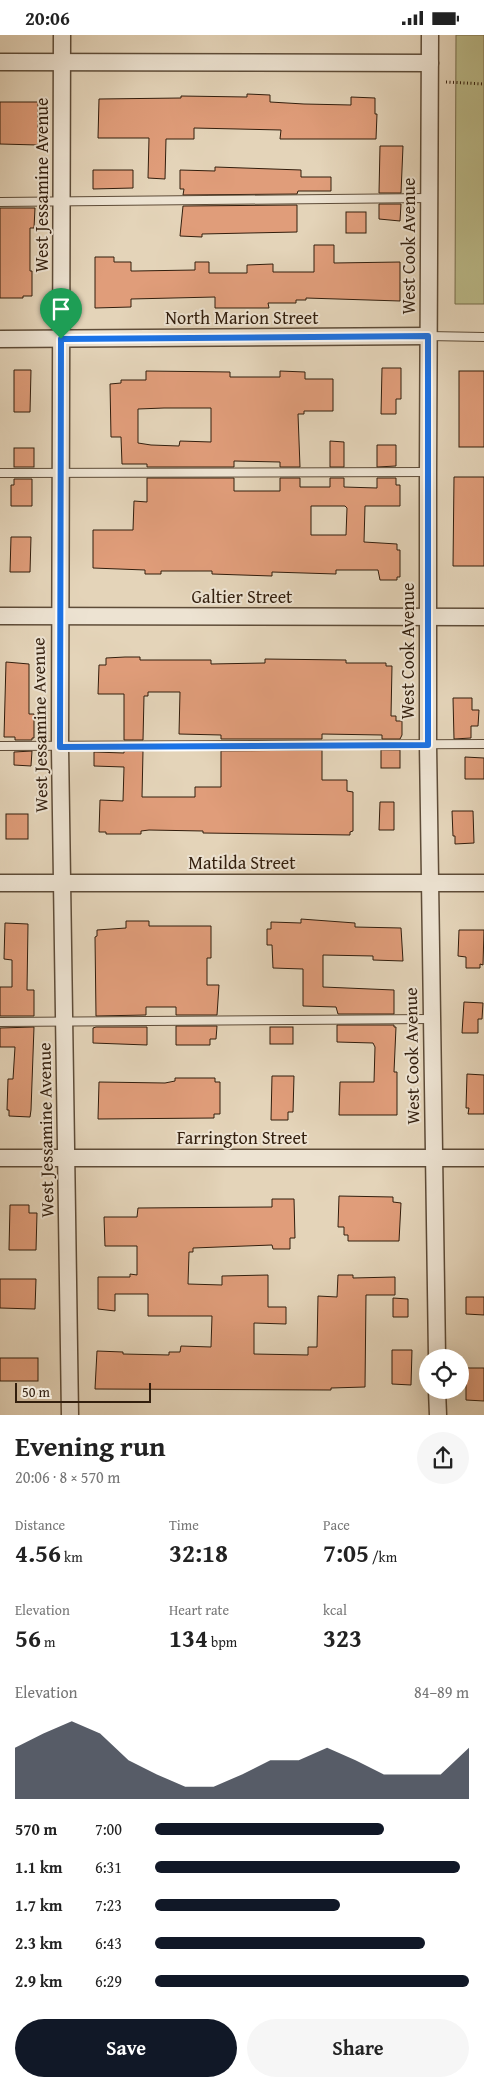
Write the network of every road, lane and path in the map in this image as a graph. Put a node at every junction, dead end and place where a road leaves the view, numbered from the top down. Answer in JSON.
{"nodes":[{"id":1,"x":62,"y":35,"type":"edge"},
{"id":2,"x":430,"y":35,"type":"edge"},
{"id":3,"x":62,"y":61,"type":"junction"},
{"id":4,"x":0,"y":62,"type":"edge"},
{"id":5,"x":430,"y":63,"type":"junction"},
{"id":6,"x":445,"y":81,"type":"dead end"},
{"id":7,"x":484,"y":84,"type":"edge"},
{"id":8,"x":429,"y":198,"type":"junction"},
{"id":9,"x":0,"y":201,"type":"edge"},
{"id":10,"x":62,"y":202,"type":"junction"},
{"id":11,"x":428,"y":336,"type":"junction"},
{"id":12,"x":484,"y":337,"type":"edge"},
{"id":13,"x":0,"y":339,"type":"edge"},
{"id":14,"x":61,"y":339,"type":"junction"},
{"id":15,"x":428,"y":472,"type":"junction"},
{"id":16,"x":0,"y":473,"type":"edge"},
{"id":17,"x":60,"y":473,"type":"junction"},
{"id":18,"x":0,"y":616,"type":"edge"},
{"id":19,"x":59,"y":616,"type":"junction"},
{"id":20,"x":428,"y":617,"type":"junction"},
{"id":21,"x":484,"y":617,"type":"edge"},
{"id":22,"x":428,"y":745,"type":"junction"},
{"id":23,"x":484,"y":745,"type":"edge"},
{"id":24,"x":0,"y":746,"type":"edge"},
{"id":25,"x":60,"y":747,"type":"junction"},
{"id":26,"x":0,"y":883,"type":"edge"},
{"id":27,"x":62,"y":883,"type":"junction"},
{"id":28,"x":430,"y":883,"type":"junction"},
{"id":29,"x":484,"y":883,"type":"edge"},
{"id":30,"x":432,"y":1019,"type":"junction"},
{"id":31,"x":0,"y":1021,"type":"edge"},
{"id":32,"x":63,"y":1022,"type":"junction"},
{"id":33,"x":0,"y":1158,"type":"edge"},
{"id":34,"x":433,"y":1158,"type":"junction"},
{"id":35,"x":484,"y":1158,"type":"edge"},
{"id":36,"x":67,"y":1159,"type":"junction"},
{"id":37,"x":437,"y":1349,"type":"edge"},
{"id":38,"x":437,"y":1399,"type":"edge"},
{"id":39,"x":70,"y":1415,"type":"edge"},
{"id":40,"x":438,"y":1415,"type":"edge"}],
"edges":[{"from":1,"to":3,"type":"street","name":"West Jessamine Avenue"},
{"from":2,"to":5,"type":"street","name":"West Cook Avenue"},
{"from":3,"to":4,"type":"street"},
{"from":3,"to":5,"type":"street"},
{"from":3,"to":10,"type":"street","name":"West Jessamine Avenue"},
{"from":5,"to":8,"type":"street","name":"West Cook Avenue"},
{"from":6,"to":7,"type":"path"},
{"from":8,"to":10,"type":"lane"},
{"from":8,"to":11,"type":"street","name":"West Cook Avenue"},
{"from":9,"to":10,"type":"lane"},
{"from":10,"to":14,"type":"street","name":"West Jessamine Avenue"},
{"from":11,"to":12,"type":"lane","name":"North Marion Street"},
{"from":11,"to":14,"type":"street","name":"North Marion Street"},
{"from":11,"to":15,"type":"street","name":"West Cook Avenue"},
{"from":13,"to":14,"type":"street","name":"North Marion Street"},
{"from":14,"to":17,"type":"street","name":"West Jessamine Avenue"},
{"from":15,"to":17,"type":"lane"},
{"from":15,"to":20,"type":"street","name":"West Cook Avenue"},
{"from":16,"to":17,"type":"lane"},
{"from":17,"to":19,"type":"street","name":"West Jessamine Avenue"},
{"from":18,"to":19,"type":"street","name":"Galtier Street"},
{"from":19,"to":20,"type":"street","name":"Galtier Street"},
{"from":19,"to":25,"type":"street","name":"West Jessamine Avenue"},
{"from":20,"to":21,"type":"street","name":"Galtier Street"},
{"from":20,"to":22,"type":"street","name":"West Cook Avenue"},
{"from":22,"to":23,"type":"lane"},
{"from":22,"to":25,"type":"lane"},
{"from":22,"to":28,"type":"street","name":"West Cook Avenue"},
{"from":24,"to":25,"type":"lane"},
{"from":25,"to":27,"type":"street","name":"West Jessamine Avenue"},
{"from":26,"to":27,"type":"street","name":"Matilda Street"},
{"from":27,"to":28,"type":"street","name":"Matilda Street"},
{"from":27,"to":32,"type":"street","name":"West Jessamine Avenue"},
{"from":28,"to":29,"type":"street","name":"Matilda Street"},
{"from":28,"to":30,"type":"street","name":"West Cook Avenue"},
{"from":30,"to":32,"type":"lane"},
{"from":30,"to":34,"type":"street","name":"West Cook Avenue"},
{"from":31,"to":32,"type":"lane"},
{"from":32,"to":36,"type":"street","name":"West Jessamine Avenue"},
{"from":33,"to":36,"type":"street","name":"Farrington Street"},
{"from":34,"to":35,"type":"street","name":"Farrington Street"},
{"from":34,"to":36,"type":"street","name":"Farrington Street"},
{"from":34,"to":37,"type":"street","name":"West Cook Avenue"},
{"from":36,"to":39,"type":"street","name":"West Jessamine Avenue"},
{"from":38,"to":40,"type":"street"}]}
